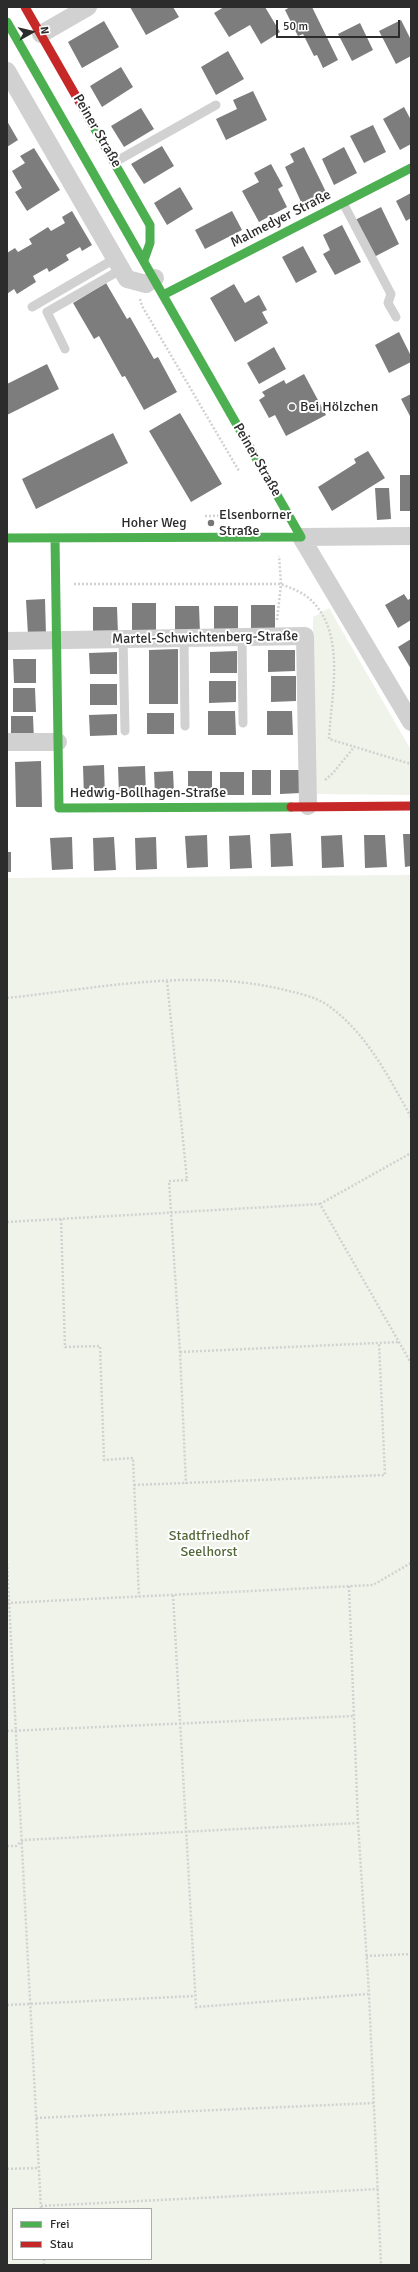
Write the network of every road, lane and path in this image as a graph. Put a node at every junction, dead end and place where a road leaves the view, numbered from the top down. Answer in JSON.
{"nodes":[{"id":1,"x":25,"y":7,"type":"edge"},
{"id":2,"x":88,"y":7,"type":"edge"},
{"id":3,"x":7,"y":22,"type":"edge"},
{"id":4,"x":41,"y":34,"type":"junction"},
{"id":5,"x":7,"y":71,"type":"edge"},
{"id":6,"x":216,"y":105,"type":"dead end"},
{"id":7,"x":115,"y":162,"type":"junction"},
{"id":8,"x":411,"y":168,"type":"edge"},
{"id":9,"x":343,"y":203,"type":"junction"},
{"id":10,"x":144,"y":260,"type":"junction"},
{"id":11,"x":119,"y":264,"type":"junction"},
{"id":12,"x":154,"y":278,"type":"junction"},
{"id":13,"x":164,"y":295,"type":"junction"},
{"id":14,"x":32,"y":307,"type":"dead end"},
{"id":15,"x":396,"y":317,"type":"dead end"},
{"id":16,"x":65,"y":349,"type":"dead end"},
{"id":17,"x":277,"y":536,"type":"junction"},
{"id":18,"x":411,"y":536,"type":"edge"},
{"id":19,"x":301,"y":537,"type":"junction"},
{"id":20,"x":7,"y":538,"type":"edge"},
{"id":21,"x":55,"y":538,"type":"junction"},
{"id":22,"x":275,"y":637,"type":"junction"},
{"id":23,"x":184,"y":638,"type":"junction"},
{"id":24,"x":242,"y":638,"type":"junction"},
{"id":25,"x":123,"y":639,"type":"junction"},
{"id":26,"x":56,"y":640,"type":"junction"},
{"id":27,"x":7,"y":641,"type":"edge"},
{"id":28,"x":411,"y":722,"type":"edge"},
{"id":29,"x":243,"y":723,"type":"dead end"},
{"id":30,"x":184,"y":726,"type":"dead end"},
{"id":31,"x":125,"y":731,"type":"dead end"},
{"id":32,"x":7,"y":742,"type":"edge"},
{"id":33,"x":58,"y":742,"type":"junction"},
{"id":34,"x":355,"y":746,"type":"dead end"},
{"id":35,"x":308,"y":786,"type":"junction"},
{"id":36,"x":308,"y":806,"type":"junction"},
{"id":37,"x":411,"y":806,"type":"edge"},
{"id":38,"x":167,"y":981,"type":"junction"},
{"id":39,"x":7,"y":998,"type":"edge"},
{"id":40,"x":411,"y":1116,"type":"edge"},
{"id":41,"x":411,"y":1152,"type":"edge"},
{"id":42,"x":320,"y":1204,"type":"junction"},
{"id":43,"x":171,"y":1213,"type":"junction"},
{"id":44,"x":61,"y":1219,"type":"junction"},
{"id":45,"x":7,"y":1222,"type":"edge"},
{"id":46,"x":399,"y":1342,"type":"junction"},
{"id":47,"x":379,"y":1343,"type":"junction"},
{"id":48,"x":180,"y":1352,"type":"junction"},
{"id":49,"x":411,"y":1363,"type":"edge"},
{"id":50,"x":186,"y":1484,"type":"junction"},
{"id":51,"x":134,"y":1485,"type":"junction"},
{"id":52,"x":7,"y":1563,"type":"edge"},
{"id":53,"x":411,"y":1563,"type":"edge"},
{"id":54,"x":349,"y":1586,"type":"junction"},
{"id":55,"x":173,"y":1595,"type":"junction"},
{"id":56,"x":139,"y":1597,"type":"junction"},
{"id":57,"x":8,"y":1603,"type":"edge"},
{"id":58,"x":354,"y":1716,"type":"junction"},
{"id":59,"x":180,"y":1723,"type":"junction"},
{"id":60,"x":16,"y":1730,"type":"junction"},
{"id":61,"x":7,"y":1731,"type":"edge"},
{"id":62,"x":358,"y":1823,"type":"junction"},
{"id":63,"x":186,"y":1831,"type":"junction"},
{"id":64,"x":23,"y":1840,"type":"junction"},
{"id":65,"x":7,"y":1846,"type":"edge"},
{"id":66,"x":411,"y":1954,"type":"edge"},
{"id":67,"x":366,"y":1956,"type":"junction"},
{"id":68,"x":369,"y":1994,"type":"junction"},
{"id":69,"x":195,"y":1996,"type":"junction"},
{"id":70,"x":30,"y":2004,"type":"junction"},
{"id":71,"x":7,"y":2005,"type":"edge"},
{"id":72,"x":374,"y":2103,"type":"junction"},
{"id":73,"x":36,"y":2118,"type":"junction"},
{"id":74,"x":38,"y":2168,"type":"junction"},
{"id":75,"x":7,"y":2170,"type":"edge"},
{"id":76,"x":378,"y":2189,"type":"junction"},
{"id":77,"x":40,"y":2208,"type":"edge"},
{"id":78,"x":381,"y":2265,"type":"edge"}],
"edges":[{"from":1,"to":4,"type":"street","name":"Peiner Straße"},
{"from":2,"to":4,"type":"street"},
{"from":3,"to":10,"type":"street","name":"Peiner Straße"},
{"from":4,"to":7,"type":"street","name":"Peiner Straße"},
{"from":5,"to":11,"type":"street"},
{"from":6,"to":7,"type":"lane"},
{"from":7,"to":10,"type":"street","name":"Peiner Straße"},
{"from":8,"to":9,"type":"street","name":"Malmedyer Straße"},
{"from":9,"to":13,"type":"street","name":"Malmedyer Straße"},
{"from":9,"to":15,"type":"lane"},
{"from":10,"to":12,"type":"street","name":"Peiner Straße"},
{"from":11,"to":12,"type":"street"},
{"from":11,"to":14,"type":"lane"},
{"from":11,"to":16,"type":"lane"},
{"from":12,"to":13,"type":"street","name":"Peiner Straße"},
{"from":13,"to":19,"type":"street","name":"Peiner Straße"},
{"from":17,"to":19,"type":"street","name":"Hoher Weg"},
{"from":17,"to":21,"type":"street","name":"Hoher Weg"},
{"from":17,"to":22,"type":"path"},
{"from":18,"to":19,"type":"street"},
{"from":19,"to":28,"type":"street","name":"Peiner Straße"},
{"from":20,"to":21,"type":"street","name":"Hoher Weg"},
{"from":21,"to":26,"type":"street","name":"Hedwig-Bollhagen-Straße"},
{"from":22,"to":24,"type":"street","name":"Martel-Schwichtenberg-Straße"},
{"from":22,"to":35,"type":"street","name":"Martel-Schwichtenberg-Straße"},
{"from":23,"to":24,"type":"street","name":"Martel-Schwichtenberg-Straße"},
{"from":23,"to":25,"type":"street","name":"Martel-Schwichtenberg-Straße"},
{"from":23,"to":30,"type":"lane"},
{"from":24,"to":29,"type":"lane"},
{"from":25,"to":26,"type":"street","name":"Martel-Schwichtenberg-Straße"},
{"from":25,"to":31,"type":"lane"},
{"from":26,"to":27,"type":"street","name":"Martel-Schwichtenberg-Straße"},
{"from":26,"to":33,"type":"street","name":"Hedwig-Bollhagen-Straße"},
{"from":32,"to":33,"type":"street"},
{"from":33,"to":36,"type":"street","name":"Hedwig-Bollhagen-Straße"},
{"from":34,"to":35,"type":"path"},
{"from":35,"to":36,"type":"street","name":"Martel-Schwichtenberg-Straße"},
{"from":36,"to":37,"type":"street","name":"Hedwig-Bollhagen-Straße"},
{"from":38,"to":39,"type":"path"},
{"from":38,"to":40,"type":"path"},
{"from":38,"to":43,"type":"path"},
{"from":41,"to":42,"type":"path"},
{"from":42,"to":43,"type":"path"},
{"from":42,"to":46,"type":"path"},
{"from":43,"to":44,"type":"path"},
{"from":43,"to":48,"type":"path"},
{"from":44,"to":45,"type":"path"},
{"from":44,"to":51,"type":"path"},
{"from":46,"to":47,"type":"path"},
{"from":46,"to":49,"type":"path"},
{"from":47,"to":48,"type":"path"},
{"from":47,"to":50,"type":"path"},
{"from":48,"to":50,"type":"path"},
{"from":50,"to":51,"type":"path"},
{"from":51,"to":56,"type":"path"},
{"from":52,"to":57,"type":"path"},
{"from":53,"to":54,"type":"path"},
{"from":54,"to":55,"type":"path"},
{"from":54,"to":58,"type":"path"},
{"from":55,"to":56,"type":"path"},
{"from":55,"to":59,"type":"path"},
{"from":56,"to":57,"type":"path"},
{"from":57,"to":60,"type":"path"},
{"from":58,"to":59,"type":"path"},
{"from":58,"to":62,"type":"path"},
{"from":59,"to":60,"type":"path"},
{"from":59,"to":63,"type":"path"},
{"from":60,"to":61,"type":"path"},
{"from":60,"to":64,"type":"path"},
{"from":62,"to":63,"type":"path"},
{"from":62,"to":67,"type":"path"},
{"from":63,"to":64,"type":"path"},
{"from":63,"to":69,"type":"path"},
{"from":64,"to":65,"type":"path"},
{"from":64,"to":70,"type":"path"},
{"from":66,"to":67,"type":"path"},
{"from":67,"to":68,"type":"path"},
{"from":68,"to":69,"type":"path"},
{"from":68,"to":72,"type":"path"},
{"from":69,"to":70,"type":"path"},
{"from":70,"to":71,"type":"path"},
{"from":70,"to":73,"type":"path"},
{"from":72,"to":73,"type":"path"},
{"from":72,"to":76,"type":"path"},
{"from":73,"to":74,"type":"path"},
{"from":74,"to":75,"type":"path"},
{"from":74,"to":77,"type":"path"},
{"from":76,"to":77,"type":"path"},
{"from":76,"to":78,"type":"path"}]}
